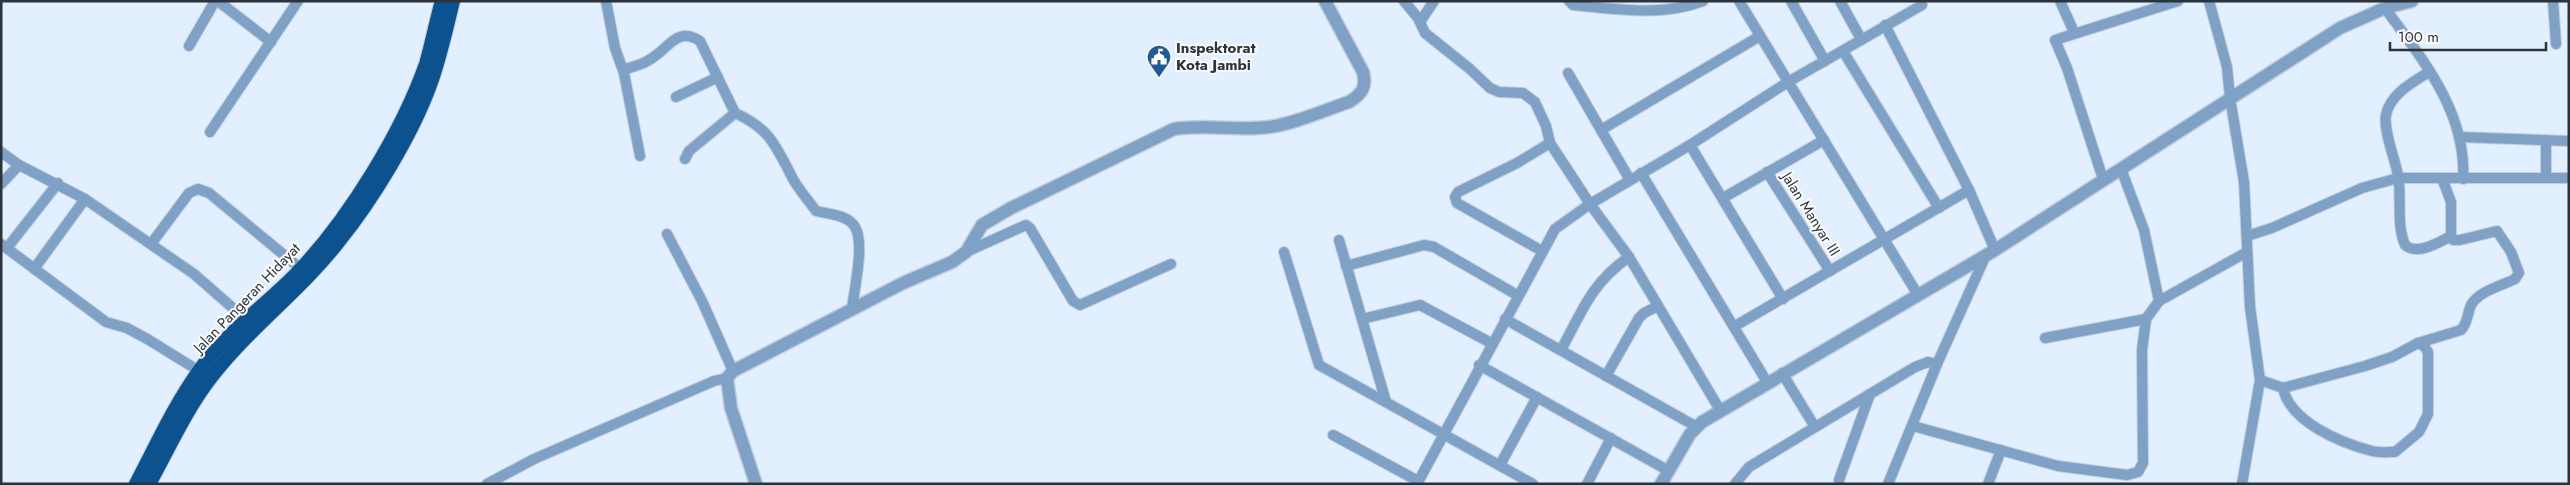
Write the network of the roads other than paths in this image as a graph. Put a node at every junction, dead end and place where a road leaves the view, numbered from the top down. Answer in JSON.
{"nodes":[{"id":1,"x":217,"y":1,"type":"edge"},
{"id":2,"x":298,"y":1,"type":"edge"},
{"id":3,"x":442,"y":1,"type":"edge"},
{"id":4,"x":453,"y":1,"type":"edge"},
{"id":5,"x":606,"y":1,"type":"edge"},
{"id":6,"x":1325,"y":1,"type":"edge"},
{"id":7,"x":1404,"y":1,"type":"edge"},
{"id":8,"x":1434,"y":1,"type":"edge"},
{"id":9,"x":1568,"y":1,"type":"edge"},
{"id":10,"x":1703,"y":1,"type":"edge"},
{"id":11,"x":1739,"y":1,"type":"edge"},
{"id":12,"x":1791,"y":1,"type":"edge"},
{"id":13,"x":1840,"y":1,"type":"edge"},
{"id":14,"x":2060,"y":1,"type":"edge"},
{"id":15,"x":2178,"y":1,"type":"edge"},
{"id":16,"x":2208,"y":1,"type":"edge"},
{"id":17,"x":2412,"y":1,"type":"edge"},
{"id":18,"x":2553,"y":1,"type":"edge"},
{"id":19,"x":1922,"y":4,"type":"dead end"},
{"id":20,"x":1646,"y":6,"type":"edge"},
{"id":21,"x":1669,"y":6,"type":"edge"},
{"id":22,"x":2385,"y":8,"type":"junction"},
{"id":23,"x":1420,"y":22,"type":"junction"},
{"id":24,"x":1885,"y":25,"type":"junction"},
{"id":25,"x":2074,"y":32,"type":"junction"},
{"id":26,"x":1760,"y":36,"type":"junction"},
{"id":27,"x":1861,"y":39,"type":"junction"},
{"id":28,"x":271,"y":42,"type":"junction"},
{"id":29,"x":2556,"y":44,"type":"dead end"},
{"id":30,"x":188,"y":46,"type":"dead end"},
{"id":31,"x":1843,"y":51,"type":"junction"},
{"id":32,"x":1825,"y":61,"type":"junction"},
{"id":33,"x":623,"y":70,"type":"junction"},
{"id":34,"x":2429,"y":72,"type":"junction"},
{"id":35,"x":1568,"y":73,"type":"dead end"},
{"id":36,"x":718,"y":77,"type":"junction"},
{"id":37,"x":1788,"y":82,"type":"junction"},
{"id":38,"x":676,"y":97,"type":"dead end"},
{"id":39,"x":2230,"y":98,"type":"junction"},
{"id":40,"x":735,"y":113,"type":"junction"},
{"id":41,"x":1600,"y":130,"type":"junction"},
{"id":42,"x":210,"y":132,"type":"dead end"},
{"id":43,"x":2459,"y":137,"type":"junction"},
{"id":44,"x":1824,"y":140,"type":"junction"},
{"id":45,"x":2546,"y":140,"type":"junction"},
{"id":46,"x":2569,"y":141,"type":"edge"},
{"id":47,"x":1550,"y":143,"type":"junction"},
{"id":48,"x":1690,"y":145,"type":"junction"},
{"id":49,"x":1,"y":152,"type":"edge"},
{"id":50,"x":640,"y":156,"type":"dead end"},
{"id":51,"x":685,"y":159,"type":"dead end"},
{"id":52,"x":19,"y":165,"type":"junction"},
{"id":53,"x":2121,"y":169,"type":"junction"},
{"id":54,"x":1767,"y":172,"type":"junction"},
{"id":55,"x":1641,"y":173,"type":"junction"},
{"id":56,"x":2398,"y":178,"type":"junction"},
{"id":57,"x":2442,"y":178,"type":"junction"},
{"id":58,"x":2546,"y":178,"type":"junction"},
{"id":59,"x":2569,"y":178,"type":"edge"},
{"id":60,"x":2103,"y":179,"type":"junction"},
{"id":61,"x":2463,"y":179,"type":"junction"},
{"id":62,"x":1630,"y":180,"type":"junction"},
{"id":63,"x":58,"y":183,"type":"junction"},
{"id":64,"x":1,"y":184,"type":"edge"},
{"id":65,"x":1969,"y":190,"type":"junction"},
{"id":66,"x":1723,"y":198,"type":"junction"},
{"id":67,"x":85,"y":199,"type":"junction"},
{"id":68,"x":1590,"y":204,"type":"junction"},
{"id":69,"x":1939,"y":208,"type":"junction"},
{"id":70,"x":666,"y":234,"type":"dead end"},
{"id":71,"x":2247,"y":236,"type":"junction"},
{"id":72,"x":2451,"y":236,"type":"junction"},
{"id":73,"x":334,"y":237,"type":"junction"},
{"id":74,"x":1886,"y":239,"type":"junction"},
{"id":75,"x":1339,"y":240,"type":"dead end"},
{"id":76,"x":151,"y":244,"type":"junction"},
{"id":77,"x":4,"y":246,"type":"edge"},
{"id":78,"x":1542,"y":251,"type":"junction"},
{"id":79,"x":966,"y":252,"type":"junction"},
{"id":80,"x":1284,"y":252,"type":"dead end"},
{"id":81,"x":2247,"y":252,"type":"junction"},
{"id":82,"x":1991,"y":253,"type":"junction"},
{"id":83,"x":1629,"y":257,"type":"junction"},
{"id":84,"x":316,"y":260,"type":"junction"},
{"id":85,"x":1171,"y":264,"type":"dead end"},
{"id":86,"x":1346,"y":266,"type":"junction"},
{"id":87,"x":34,"y":268,"type":"junction"},
{"id":88,"x":301,"y":269,"type":"junction"},
{"id":89,"x":1830,"y":272,"type":"junction"},
{"id":90,"x":1517,"y":295,"type":"junction"},
{"id":91,"x":1918,"y":295,"type":"junction"},
{"id":92,"x":1783,"y":299,"type":"junction"},
{"id":93,"x":2159,"y":301,"type":"junction"},
{"id":94,"x":1658,"y":306,"type":"junction"},
{"id":95,"x":852,"y":309,"type":"junction"},
{"id":96,"x":1362,"y":319,"type":"junction"},
{"id":97,"x":1504,"y":319,"type":"junction"},
{"id":98,"x":2146,"y":319,"type":"junction"},
{"id":99,"x":252,"y":325,"type":"junction"},
{"id":100,"x":1735,"y":326,"type":"junction"},
{"id":101,"x":2045,"y":338,"type":"dead end"},
{"id":102,"x":1491,"y":343,"type":"junction"},
{"id":103,"x":2418,"y":343,"type":"junction"},
{"id":104,"x":1561,"y":350,"type":"junction"},
{"id":105,"x":1937,"y":364,"type":"junction"},
{"id":106,"x":1479,"y":365,"type":"junction"},
{"id":107,"x":199,"y":371,"type":"junction"},
{"id":108,"x":1782,"y":373,"type":"junction"},
{"id":109,"x":730,"y":374,"type":"junction"},
{"id":110,"x":1606,"y":376,"type":"junction"},
{"id":111,"x":2260,"y":380,"type":"junction"},
{"id":112,"x":1767,"y":382,"type":"junction"},
{"id":113,"x":2282,"y":388,"type":"junction"},
{"id":114,"x":1870,"y":394,"type":"junction"},
{"id":115,"x":1537,"y":397,"type":"junction"},
{"id":116,"x":1386,"y":402,"type":"junction"},
{"id":117,"x":1720,"y":410,"type":"junction"},
{"id":118,"x":1913,"y":426,"type":"junction"},
{"id":119,"x":1697,"y":427,"type":"junction"},
{"id":120,"x":1815,"y":427,"type":"junction"},
{"id":121,"x":1443,"y":434,"type":"junction"},
{"id":122,"x":1332,"y":435,"type":"dead end"},
{"id":123,"x":1611,"y":438,"type":"junction"},
{"id":124,"x":2001,"y":450,"type":"junction"},
{"id":125,"x":1500,"y":465,"type":"junction"},
{"id":126,"x":1669,"y":471,"type":"junction"},
{"id":127,"x":1418,"y":482,"type":"edge"},
{"id":128,"x":1841,"y":483,"type":"edge"},
{"id":129,"x":136,"y":484,"type":"edge"},
{"id":130,"x":149,"y":484,"type":"edge"},
{"id":131,"x":487,"y":484,"type":"edge"},
{"id":132,"x":756,"y":484,"type":"edge"},
{"id":133,"x":1533,"y":484,"type":"edge"},
{"id":134,"x":1587,"y":484,"type":"edge"},
{"id":135,"x":1661,"y":484,"type":"edge"},
{"id":136,"x":1735,"y":484,"type":"edge"},
{"id":137,"x":1888,"y":484,"type":"edge"},
{"id":138,"x":1988,"y":484,"type":"edge"},
{"id":139,"x":2242,"y":484,"type":"edge"}],
"edges":[{"from":1,"to":28,"type":"street"},
{"from":1,"to":30,"type":"street"},
{"from":2,"to":28,"type":"street"},
{"from":3,"to":73,"type":"highway","name":"Jalan Pangeran Hidayat"},
{"from":4,"to":73,"type":"highway","name":"Jalan Pangeran Hidayat"},
{"from":5,"to":33,"type":"street"},
{"from":6,"to":79,"type":"street"},
{"from":7,"to":23,"type":"street"},
{"from":8,"to":23,"type":"street"},
{"from":9,"to":20,"type":"street"},
{"from":10,"to":21,"type":"street"},
{"from":11,"to":26,"type":"street"},
{"from":12,"to":32,"type":"street"},
{"from":13,"to":27,"type":"street"},
{"from":14,"to":25,"type":"street"},
{"from":15,"to":25,"type":"street"},
{"from":16,"to":39,"type":"street"},
{"from":17,"to":22,"type":"street"},
{"from":18,"to":29,"type":"street"},
{"from":19,"to":24,"type":"street"},
{"from":20,"to":21,"type":"street"},
{"from":22,"to":34,"type":"street"},
{"from":22,"to":39,"type":"street"},
{"from":23,"to":47,"type":"street"},
{"from":24,"to":27,"type":"street"},
{"from":24,"to":65,"type":"street"},
{"from":25,"to":60,"type":"street"},
{"from":26,"to":37,"type":"street"},
{"from":26,"to":41,"type":"street"},
{"from":27,"to":31,"type":"street"},
{"from":28,"to":42,"type":"street"},
{"from":31,"to":32,"type":"street"},
{"from":31,"to":69,"type":"street"},
{"from":32,"to":37,"type":"street"},
{"from":33,"to":36,"type":"street"},
{"from":33,"to":50,"type":"street"},
{"from":34,"to":43,"type":"street"},
{"from":34,"to":56,"type":"street"},
{"from":35,"to":41,"type":"street"},
{"from":36,"to":38,"type":"street"},
{"from":36,"to":40,"type":"street"},
{"from":37,"to":44,"type":"street"},
{"from":37,"to":48,"type":"street"},
{"from":39,"to":53,"type":"street"},
{"from":39,"to":71,"type":"street"},
{"from":40,"to":51,"type":"street"},
{"from":40,"to":95,"type":"street"},
{"from":41,"to":62,"type":"street"},
{"from":43,"to":45,"type":"street"},
{"from":43,"to":61,"type":"street"},
{"from":44,"to":54,"type":"street"},
{"from":44,"to":74,"type":"street"},
{"from":45,"to":46,"type":"street"},
{"from":45,"to":58,"type":"street"},
{"from":47,"to":68,"type":"street"},
{"from":47,"to":78,"type":"street"},
{"from":48,"to":55,"type":"street"},
{"from":48,"to":66,"type":"street"},
{"from":49,"to":52,"type":"street"},
{"from":52,"to":63,"type":"street"},
{"from":52,"to":64,"type":"street"},
{"from":53,"to":60,"type":"street"},
{"from":53,"to":93,"type":"street"},
{"from":54,"to":66,"type":"street"},
{"from":54,"to":89,"type":"street","name":"Jalan Manyar III"},
{"from":55,"to":62,"type":"street"},
{"from":55,"to":100,"type":"street"},
{"from":56,"to":57,"type":"street"},
{"from":56,"to":71,"type":"street"},
{"from":56,"to":72,"type":"street"},
{"from":57,"to":61,"type":"street"},
{"from":57,"to":72,"type":"street"},
{"from":58,"to":59,"type":"street"},
{"from":58,"to":61,"type":"street"},
{"from":60,"to":82,"type":"street"},
{"from":62,"to":68,"type":"street"},
{"from":63,"to":67,"type":"street"},
{"from":63,"to":77,"type":"street"},
{"from":65,"to":69,"type":"street"},
{"from":65,"to":82,"type":"street"},
{"from":66,"to":92,"type":"street"},
{"from":67,"to":76,"type":"street"},
{"from":67,"to":87,"type":"street"},
{"from":68,"to":78,"type":"street"},
{"from":68,"to":83,"type":"street"},
{"from":69,"to":74,"type":"street"},
{"from":70,"to":109,"type":"street"},
{"from":71,"to":81,"type":"street"},
{"from":72,"to":103,"type":"street"},
{"from":73,"to":84,"type":"highway","name":"Jalan Pangeran Hidayat"},
{"from":74,"to":89,"type":"street"},
{"from":74,"to":91,"type":"street"},
{"from":75,"to":86,"type":"street"},
{"from":76,"to":88,"type":"street"},
{"from":76,"to":99,"type":"street"},
{"from":77,"to":87,"type":"street"},
{"from":78,"to":90,"type":"street"},
{"from":79,"to":85,"type":"street"},
{"from":79,"to":95,"type":"street"},
{"from":80,"to":116,"type":"street"},
{"from":81,"to":93,"type":"street"},
{"from":81,"to":111,"type":"street"},
{"from":82,"to":91,"type":"street"},
{"from":82,"to":105,"type":"street"},
{"from":83,"to":94,"type":"street"},
{"from":83,"to":104,"type":"street"},
{"from":84,"to":88,"type":"highway","name":"Jalan Pangeran Hidayat"},
{"from":84,"to":99,"type":"highway","name":"Jalan Pangeran Hidayat"},
{"from":86,"to":90,"type":"street"},
{"from":86,"to":96,"type":"street"},
{"from":87,"to":107,"type":"street"},
{"from":88,"to":99,"type":"highway","name":"Jalan Pangeran Hidayat"},
{"from":89,"to":92,"type":"street"},
{"from":90,"to":97,"type":"street"},
{"from":91,"to":108,"type":"street"},
{"from":92,"to":100,"type":"street"},
{"from":93,"to":98,"type":"street"},
{"from":94,"to":110,"type":"street"},
{"from":94,"to":117,"type":"street"},
{"from":95,"to":109,"type":"street"},
{"from":96,"to":102,"type":"street"},
{"from":96,"to":116,"type":"street"},
{"from":97,"to":102,"type":"street"},
{"from":97,"to":104,"type":"street"},
{"from":98,"to":101,"type":"street"},
{"from":98,"to":124,"type":"street"},
{"from":99,"to":107,"type":"highway","name":"Jalan Pangeran Hidayat"},
{"from":99,"to":130,"type":"highway","name":"Jalan Pangeran Hidayat"},
{"from":100,"to":112,"type":"street"},
{"from":102,"to":106,"type":"street"},
{"from":103,"to":113,"type":"street"},
{"from":103,"to":113,"type":"street"},
{"from":104,"to":110,"type":"street"},
{"from":105,"to":114,"type":"street"},
{"from":105,"to":118,"type":"street"},
{"from":106,"to":115,"type":"street"},
{"from":106,"to":121,"type":"street"},
{"from":107,"to":129,"type":"highway","name":"Jalan Pangeran Hidayat"},
{"from":108,"to":112,"type":"street"},
{"from":108,"to":120,"type":"street"},
{"from":109,"to":131,"type":"street"},
{"from":109,"to":132,"type":"street"},
{"from":110,"to":119,"type":"street"},
{"from":111,"to":113,"type":"street"},
{"from":111,"to":139,"type":"street"},
{"from":112,"to":117,"type":"street"},
{"from":114,"to":120,"type":"street"},
{"from":114,"to":128,"type":"street"},
{"from":115,"to":123,"type":"street"},
{"from":115,"to":125,"type":"street"},
{"from":116,"to":121,"type":"street"},
{"from":117,"to":119,"type":"street"},
{"from":118,"to":124,"type":"street"},
{"from":118,"to":137,"type":"street"},
{"from":119,"to":126,"type":"street"},
{"from":120,"to":136,"type":"street"},
{"from":121,"to":125,"type":"street"},
{"from":121,"to":127,"type":"street"},
{"from":122,"to":127,"type":"street"},
{"from":123,"to":126,"type":"street"},
{"from":123,"to":134,"type":"street"},
{"from":124,"to":138,"type":"street"},
{"from":125,"to":133,"type":"street"},
{"from":126,"to":135,"type":"street"}]}
